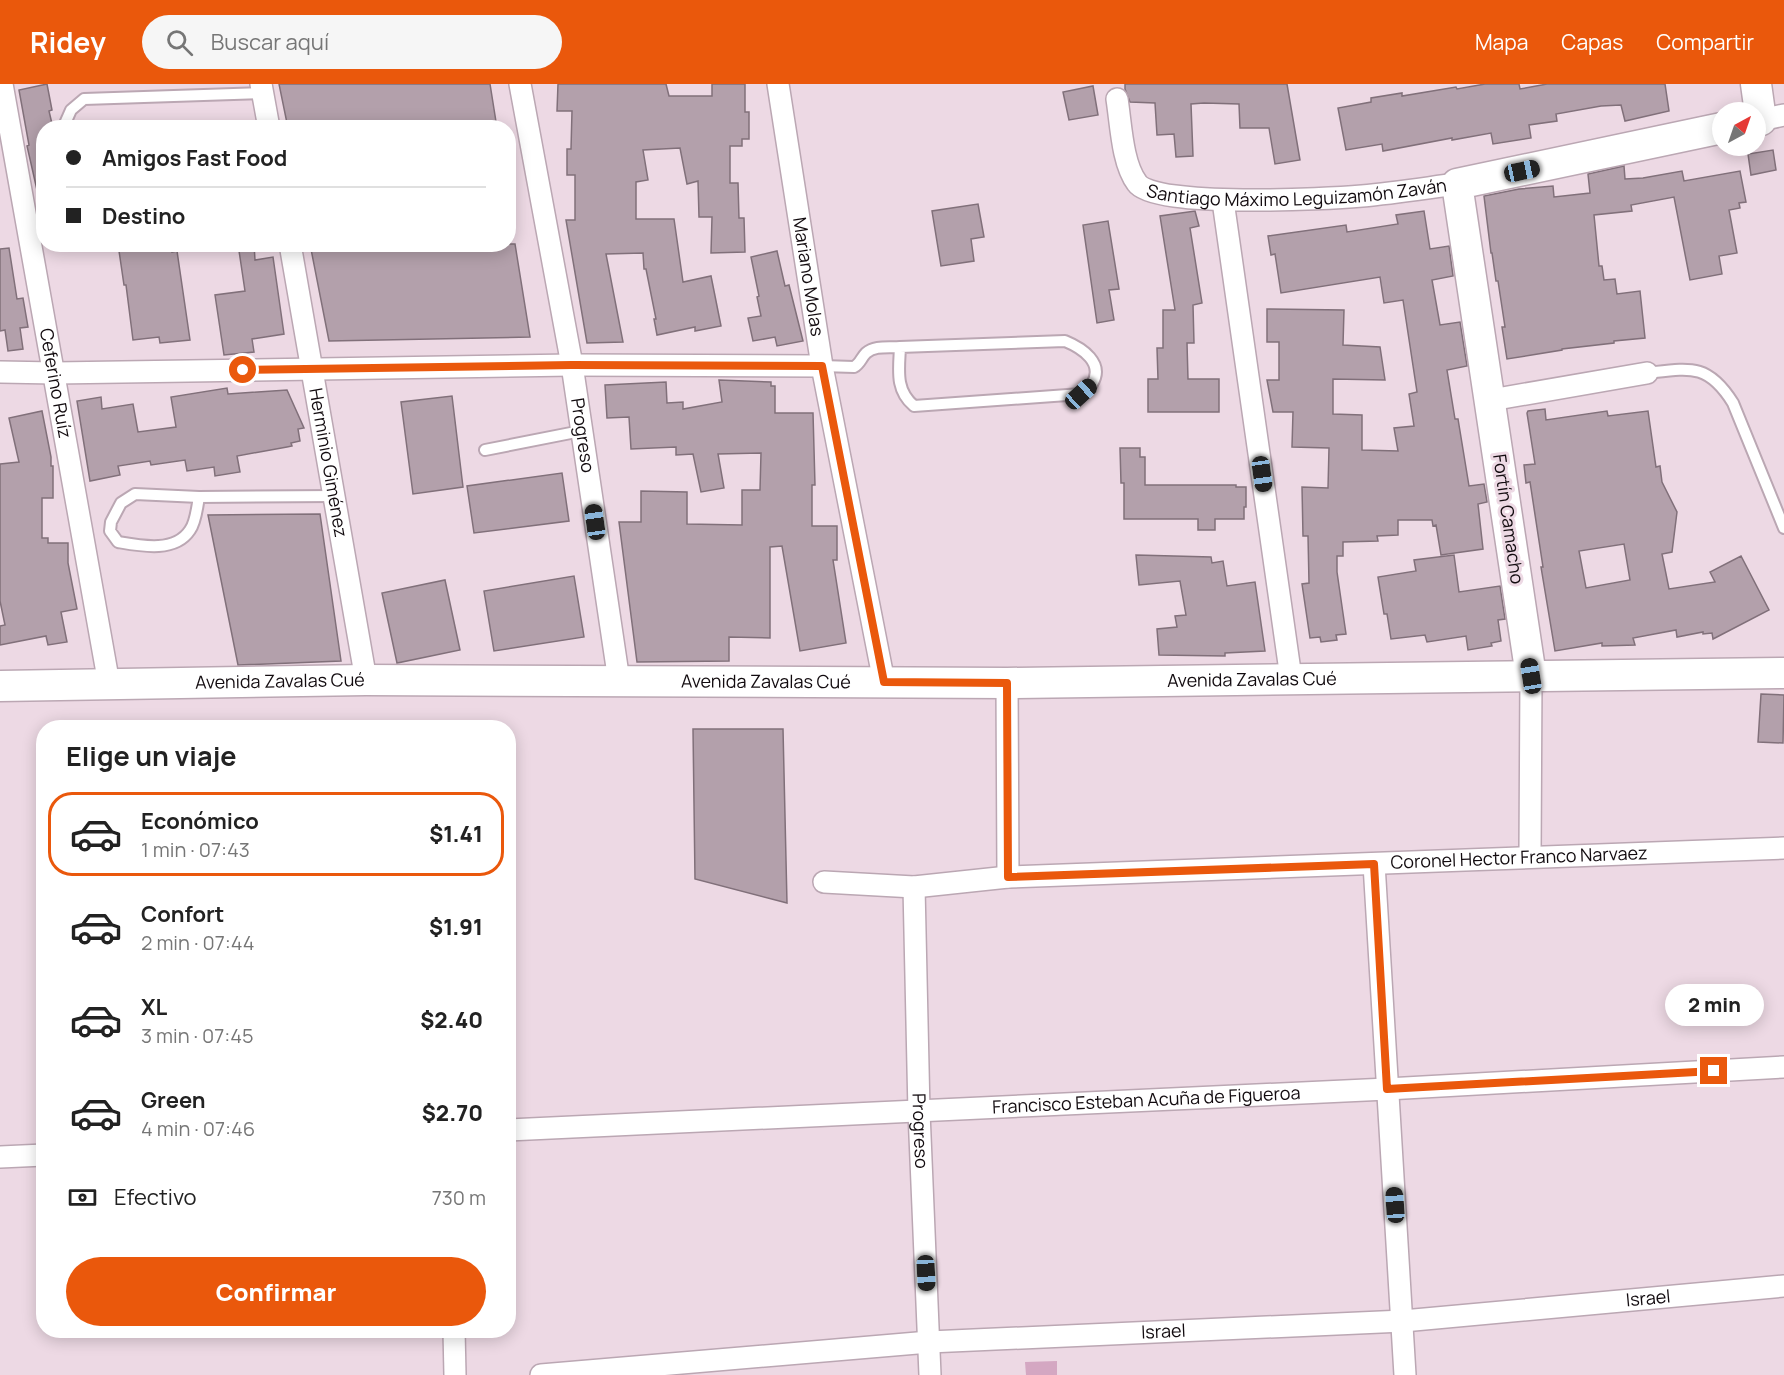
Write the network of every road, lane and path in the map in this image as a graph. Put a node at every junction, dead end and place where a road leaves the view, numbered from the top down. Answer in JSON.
{"nodes":[{"id":1,"x":2,"y":84,"type":"edge"},
{"id":2,"x":520,"y":84,"type":"edge"},
{"id":3,"x":778,"y":84,"type":"edge"},
{"id":4,"x":1756,"y":84,"type":"edge"},
{"id":5,"x":262,"y":88,"type":"edge"},
{"id":6,"x":1117,"y":99,"type":"dead end"},
{"id":7,"x":1767,"y":119,"type":"edge"},
{"id":8,"x":67,"y":120,"type":"edge"},
{"id":9,"x":268,"y":120,"type":"edge"},
{"id":10,"x":1712,"y":130,"type":"edge"},
{"id":11,"x":1457,"y":184,"type":"junction"},
{"id":12,"x":1223,"y":201,"type":"junction"},
{"id":13,"x":291,"y":252,"type":"edge"},
{"id":14,"x":900,"y":347,"type":"junction"},
{"id":15,"x":572,"y":365,"type":"junction"},
{"id":16,"x":822,"y":366,"type":"junction"},
{"id":17,"x":313,"y":369,"type":"junction"},
{"id":18,"x":0,"y":372,"type":"edge"},
{"id":19,"x":55,"y":373,"type":"junction"},
{"id":20,"x":1647,"y":373,"type":"joint"},
{"id":21,"x":1491,"y":400,"type":"junction"},
{"id":22,"x":581,"y":431,"type":"junction"},
{"id":23,"x":484,"y":450,"type":"dead end"},
{"id":24,"x":335,"y":496,"type":"junction"},
{"id":25,"x":199,"y":497,"type":"junction"},
{"id":26,"x":1784,"y":528,"type":"edge"},
{"id":27,"x":1784,"y":673,"type":"edge"},
{"id":28,"x":1531,"y":676,"type":"junction"},
{"id":29,"x":1291,"y":678,"type":"junction"},
{"id":30,"x":366,"y":680,"type":"junction"},
{"id":31,"x":619,"y":681,"type":"junction"},
{"id":32,"x":884,"y":682,"type":"junction"},
{"id":33,"x":1007,"y":683,"type":"junction"},
{"id":34,"x":109,"y":684,"type":"junction"},
{"id":35,"x":0,"y":686,"type":"edge"},
{"id":36,"x":1784,"y":848,"type":"edge"},
{"id":37,"x":1530,"y":856,"type":"junction"},
{"id":38,"x":1374,"y":864,"type":"junction"},
{"id":39,"x":1008,"y":877,"type":"junction"},
{"id":40,"x":824,"y":882,"type":"dead end"},
{"id":41,"x":914,"y":887,"type":"junction"},
{"id":42,"x":1784,"y":1067,"type":"edge"},
{"id":43,"x":1387,"y":1089,"type":"junction"},
{"id":44,"x":919,"y":1112,"type":"junction"},
{"id":45,"x":516,"y":1130,"type":"edge"},
{"id":46,"x":36,"y":1155,"type":"edge"},
{"id":47,"x":0,"y":1157,"type":"edge"},
{"id":48,"x":1784,"y":1286,"type":"edge"},
{"id":49,"x":1403,"y":1321,"type":"junction"},
{"id":50,"x":454,"y":1338,"type":"edge"},
{"id":51,"x":928,"y":1342,"type":"junction"},
{"id":52,"x":693,"y":1368,"type":"edge"},
{"id":53,"x":455,"y":1375,"type":"edge"},
{"id":54,"x":541,"y":1375,"type":"edge"},
{"id":55,"x":930,"y":1375,"type":"edge"},
{"id":56,"x":1405,"y":1375,"type":"edge"}],
"edges":[{"from":1,"to":19,"type":"street","name":"Ceferino Ruíz"},
{"from":2,"to":15,"type":"street","name":"Progreso"},
{"from":3,"to":16,"type":"street","name":"Mariano Molas"},
{"from":4,"to":7,"type":"main road"},
{"from":5,"to":8,"type":"lane"},
{"from":5,"to":9,"type":"street"},
{"from":6,"to":12,"type":"street","name":"Santiago Máximo Leguizamón Zaván"},
{"from":10,"to":11,"type":"main road","name":"Santiago Máximo Leguizamón Zaván"},
{"from":11,"to":12,"type":"street","name":"Santiago Máximo Leguizamón Zaván"},
{"from":11,"to":21,"type":"main road","name":"Fortín Camacho"},
{"from":12,"to":29,"type":"street"},
{"from":13,"to":17,"type":"street","name":"Herminio Giménez"},
{"from":14,"to":14,"type":"lane"},
{"from":14,"to":16,"type":"lane"},
{"from":15,"to":16,"type":"street"},
{"from":15,"to":17,"type":"street"},
{"from":15,"to":22,"type":"street","name":"Progreso"},
{"from":16,"to":32,"type":"street","name":"Mariano Molas"},
{"from":17,"to":19,"type":"street"},
{"from":17,"to":24,"type":"street","name":"Herminio Giménez"},
{"from":18,"to":19,"type":"street"},
{"from":19,"to":34,"type":"street","name":"Ceferino Ruíz"},
{"from":20,"to":21,"type":"street"},
{"from":20,"to":26,"type":"lane"},
{"from":21,"to":28,"type":"main road","name":"Fortín Camacho"},
{"from":22,"to":23,"type":"lane"},
{"from":22,"to":31,"type":"street","name":"Progreso"},
{"from":24,"to":25,"type":"lane"},
{"from":24,"to":30,"type":"street","name":"Herminio Giménez"},
{"from":25,"to":25,"type":"lane"},
{"from":27,"to":28,"type":"main road","name":"Avenida Zavalas Cué"},
{"from":28,"to":29,"type":"main road","name":"Avenida Zavalas Cué"},
{"from":28,"to":37,"type":"street","name":"Fortín Camacho"},
{"from":29,"to":33,"type":"main road","name":"Avenida Zavalas Cué"},
{"from":30,"to":31,"type":"main road","name":"Avenida Zavalas Cué"},
{"from":30,"to":34,"type":"main road","name":"Avenida Zavalas Cué"},
{"from":31,"to":32,"type":"main road","name":"Avenida Zavalas Cué"},
{"from":32,"to":33,"type":"main road","name":"Avenida Zavalas Cué"},
{"from":33,"to":39,"type":"street"},
{"from":34,"to":35,"type":"main road","name":"Avenida Zavalas Cué"},
{"from":36,"to":37,"type":"street","name":"Coronel Hector Franco Narvaez"},
{"from":37,"to":38,"type":"street","name":"Coronel Hector Franco Narvaez"},
{"from":38,"to":39,"type":"street","name":"Coronel Hector Franco Narvaez"},
{"from":38,"to":43,"type":"street"},
{"from":39,"to":41,"type":"street","name":"Coronel Hector Franco Narvaez"},
{"from":40,"to":41,"type":"street","name":"Coronel Hector Franco Narvaez"},
{"from":41,"to":44,"type":"street","name":"Progreso"},
{"from":42,"to":43,"type":"street","name":"Francisco Esteban Acuña de Figueroa"},
{"from":43,"to":44,"type":"street","name":"Francisco Esteban Acuña de Figueroa"},
{"from":43,"to":49,"type":"street"},
{"from":44,"to":45,"type":"street","name":"Francisco Esteban Acuña de Figueroa"},
{"from":44,"to":51,"type":"street","name":"Progreso"},
{"from":46,"to":47,"type":"street"},
{"from":48,"to":49,"type":"street","name":"Israel"},
{"from":49,"to":51,"type":"street","name":"Israel"},
{"from":49,"to":56,"type":"street"},
{"from":50,"to":53,"type":"street"},
{"from":51,"to":52,"type":"street","name":"Israel"},
{"from":51,"to":55,"type":"street","name":"Progreso"},
{"from":52,"to":54,"type":"street","name":"Israel"}]}
